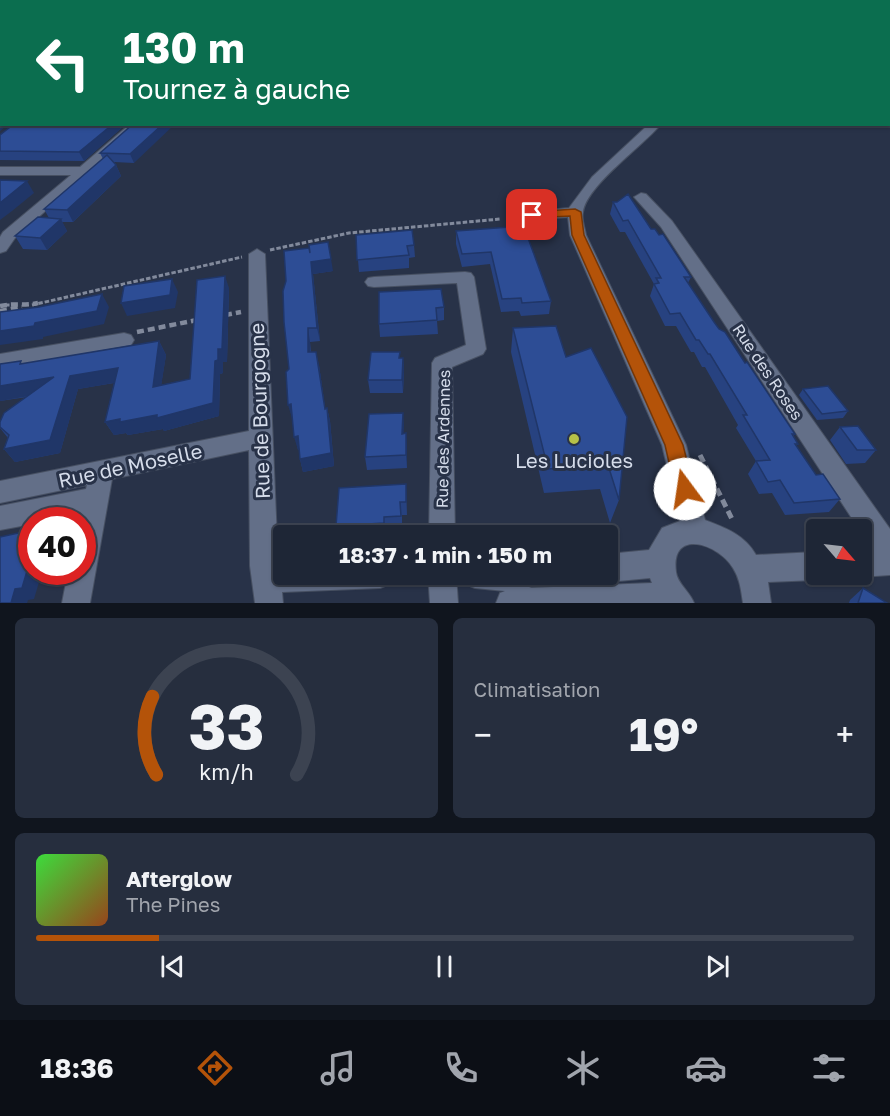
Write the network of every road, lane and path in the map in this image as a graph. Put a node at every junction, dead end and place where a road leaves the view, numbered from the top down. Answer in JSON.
{"nodes":[{"id":1,"x":136,"y":126,"type":"edge"},
{"id":2,"x":654,"y":126,"type":"edge"},
{"id":3,"x":0,"y":171,"type":"edge"},
{"id":4,"x":84,"y":171,"type":"junction"},
{"id":5,"x":640,"y":197,"type":"dead end"},
{"id":6,"x":575,"y":212,"type":"junction"},
{"id":7,"x":515,"y":217,"type":"dead end"},
{"id":8,"x":0,"y":248,"type":"edge"},
{"id":9,"x":257,"y":254,"type":"dead end"},
{"id":10,"x":374,"y":282,"type":"dead end"},
{"id":11,"x":26,"y":306,"type":"edge"},
{"id":12,"x":256,"y":310,"type":"junction"},
{"id":13,"x":0,"y":311,"type":"edge"},
{"id":14,"x":219,"y":316,"type":"edge"},
{"id":15,"x":208,"y":318,"type":"edge"},
{"id":16,"x":124,"y":340,"type":"joint"},
{"id":17,"x":0,"y":361,"type":"edge"},
{"id":18,"x":260,"y":438,"type":"junction"},
{"id":19,"x":698,"y":451,"type":"dead end"},
{"id":20,"x":102,"y":470,"type":"junction"},
{"id":21,"x":0,"y":492,"type":"edge"},
{"id":22,"x":96,"y":499,"type":"junction"},
{"id":23,"x":94,"y":507,"type":"edge"},
{"id":24,"x":0,"y":518,"type":"edge"},
{"id":25,"x":442,"y":525,"type":"edge"},
{"id":26,"x":695,"y":530,"type":"junction"},
{"id":27,"x":730,"y":543,"type":"junction"},
{"id":28,"x":890,"y":552,"type":"edge"},
{"id":29,"x":890,"y":561,"type":"edge"},
{"id":30,"x":872,"y":562,"type":"edge"},
{"id":31,"x":660,"y":563,"type":"junction"},
{"id":32,"x":806,"y":566,"type":"edge"},
{"id":33,"x":618,"y":567,"type":"edge"},
{"id":34,"x":752,"y":569,"type":"junction"},
{"id":35,"x":79,"y":585,"type":"edge"},
{"id":36,"x":308,"y":585,"type":"edge"},
{"id":37,"x":443,"y":585,"type":"edge"},
{"id":38,"x":268,"y":591,"type":"edge"},
{"id":39,"x":677,"y":600,"type":"edge"},
{"id":40,"x":76,"y":603,"type":"edge"},
{"id":41,"x":444,"y":603,"type":"edge"},
{"id":42,"x":510,"y":603,"type":"edge"},
{"id":43,"x":757,"y":603,"type":"edge"}],
"edges":[{"from":1,"to":4,"type":"street"},
{"from":2,"to":6,"type":"street"},
{"from":3,"to":4,"type":"street"},
{"from":4,"to":8,"type":"street"},
{"from":5,"to":28,"type":"street","name":"Rue des Roses"},
{"from":6,"to":7,"type":"street"},
{"from":6,"to":26,"type":"street"},
{"from":9,"to":12,"type":"street","name":"Rue de Bourgogne"},
{"from":10,"to":25,"type":"street","name":"Rue des Ardennes"},
{"from":11,"to":13,"type":"path"},
{"from":12,"to":14,"type":"path"},
{"from":12,"to":18,"type":"street","name":"Rue de Bourgogne"},
{"from":15,"to":16,"type":"path"},
{"from":16,"to":17,"type":"street"},
{"from":18,"to":20,"type":"street","name":"Rue de Moselle"},
{"from":18,"to":38,"type":"street","name":"Rue de Bourgogne"},
{"from":19,"to":27,"type":"path"},
{"from":20,"to":21,"type":"street","name":"Rue de Moselle"},
{"from":20,"to":22,"type":"street"},
{"from":22,"to":23,"type":"street"},
{"from":22,"to":24,"type":"street","name":"Rue de Moselle"},
{"from":26,"to":27,"type":"street"},
{"from":26,"to":31,"type":"street"},
{"from":27,"to":34,"type":"street"},
{"from":29,"to":30,"type":"street"},
{"from":31,"to":33,"type":"street"},
{"from":31,"to":39,"type":"street"},
{"from":32,"to":34,"type":"street"},
{"from":34,"to":43,"type":"street"},
{"from":35,"to":40,"type":"street"},
{"from":36,"to":38,"type":"street"},
{"from":37,"to":41,"type":"street"},
{"from":39,"to":42,"type":"street"}]}
